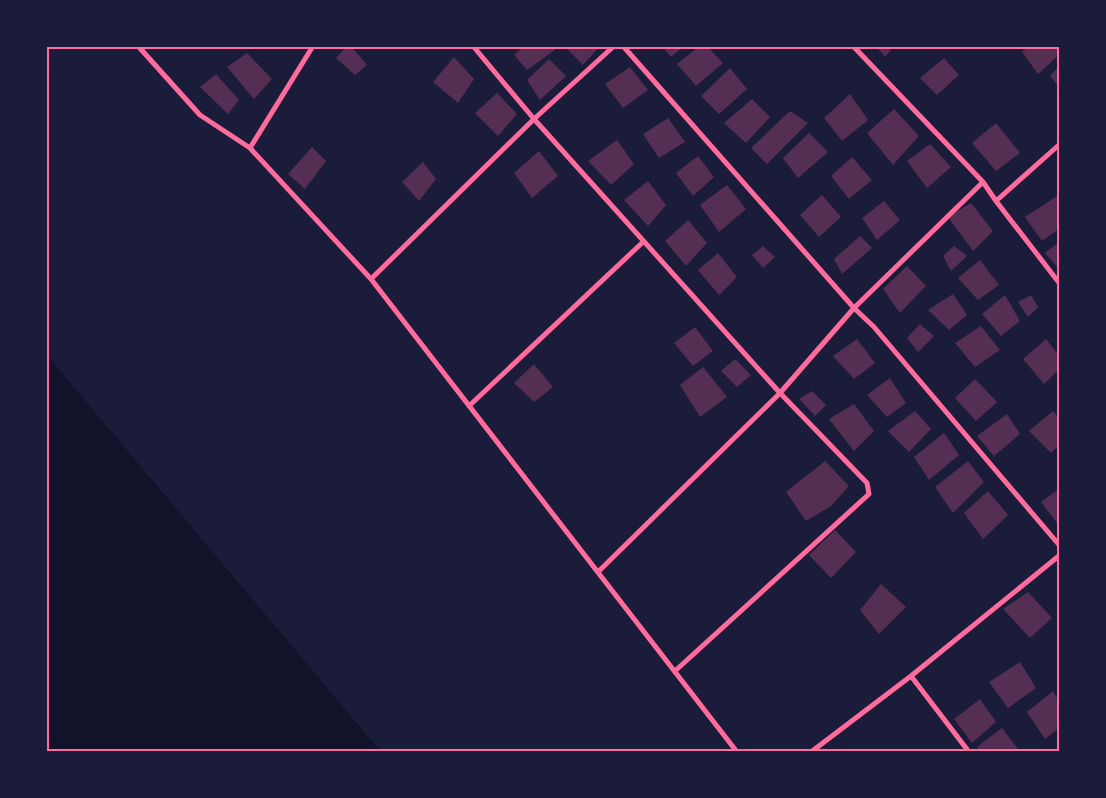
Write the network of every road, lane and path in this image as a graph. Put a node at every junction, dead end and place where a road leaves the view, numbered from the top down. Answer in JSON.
{"nodes":[{"id":1,"x":138,"y":46,"type":"edge"},
{"id":2,"x":313,"y":46,"type":"edge"},
{"id":3,"x":473,"y":46,"type":"edge"},
{"id":4,"x":614,"y":46,"type":"edge"},
{"id":5,"x":623,"y":46,"type":"edge"},
{"id":6,"x":853,"y":46,"type":"edge"},
{"id":7,"x":534,"y":119,"type":"junction"},
{"id":8,"x":1060,"y":144,"type":"edge"},
{"id":9,"x":250,"y":148,"type":"junction"},
{"id":10,"x":983,"y":182,"type":"junction"},
{"id":11,"x":996,"y":201,"type":"junction"},
{"id":12,"x":643,"y":242,"type":"junction"},
{"id":13,"x":371,"y":279,"type":"junction"},
{"id":14,"x":1060,"y":284,"type":"edge"},
{"id":15,"x":854,"y":308,"type":"junction"},
{"id":16,"x":780,"y":393,"type":"junction"},
{"id":17,"x":469,"y":406,"type":"junction"},
{"id":18,"x":1060,"y":546,"type":"edge"},
{"id":19,"x":1060,"y":556,"type":"edge"},
{"id":20,"x":598,"y":571,"type":"junction"},
{"id":21,"x":675,"y":671,"type":"junction"},
{"id":22,"x":910,"y":676,"type":"junction"},
{"id":23,"x":737,"y":752,"type":"edge"},
{"id":24,"x":811,"y":752,"type":"edge"},
{"id":25,"x":969,"y":752,"type":"edge"}],
"edges":[{"from":1,"to":9,"type":"street"},
{"from":2,"to":9,"type":"street"},
{"from":3,"to":7,"type":"street"},
{"from":4,"to":7,"type":"street"},
{"from":5,"to":15,"type":"street"},
{"from":6,"to":10,"type":"street"},
{"from":7,"to":12,"type":"street"},
{"from":7,"to":13,"type":"street"},
{"from":8,"to":11,"type":"street"},
{"from":9,"to":13,"type":"street"},
{"from":10,"to":11,"type":"street"},
{"from":10,"to":15,"type":"street"},
{"from":11,"to":14,"type":"street"},
{"from":12,"to":16,"type":"street"},
{"from":12,"to":17,"type":"street"},
{"from":13,"to":17,"type":"street"},
{"from":15,"to":16,"type":"street"},
{"from":15,"to":18,"type":"street"},
{"from":16,"to":20,"type":"street"},
{"from":16,"to":21,"type":"street"},
{"from":17,"to":20,"type":"street"},
{"from":19,"to":22,"type":"street"},
{"from":20,"to":21,"type":"street"},
{"from":21,"to":23,"type":"street"},
{"from":22,"to":24,"type":"street"},
{"from":22,"to":25,"type":"street"}]}
